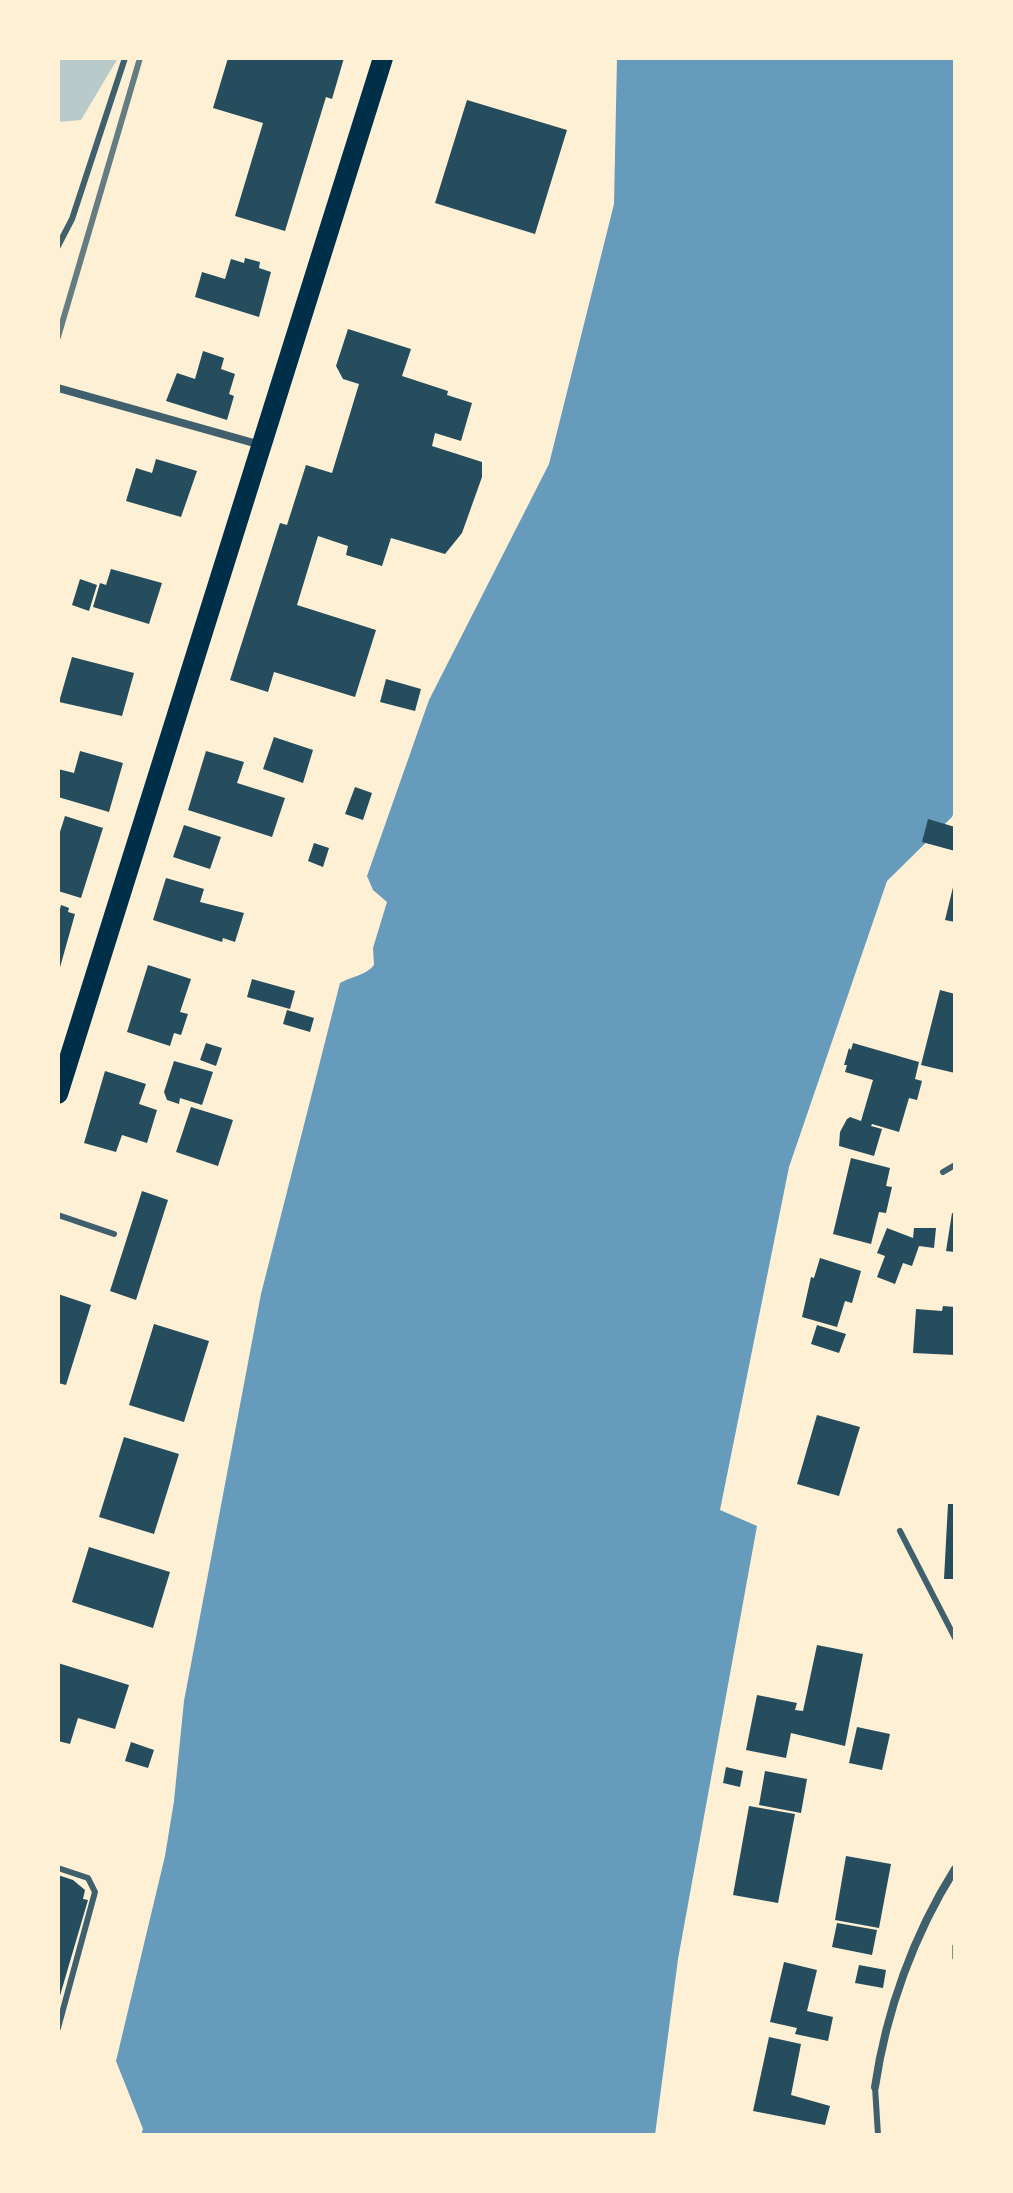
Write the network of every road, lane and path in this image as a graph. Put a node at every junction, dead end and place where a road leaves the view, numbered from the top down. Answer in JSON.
{"nodes":[{"id":1,"x":125,"y":58,"type":"edge"},
{"id":2,"x":383,"y":58,"type":"edge"},
{"id":3,"x":58,"y":246,"type":"edge"},
{"id":4,"x":58,"y":388,"type":"edge"},
{"id":5,"x":262,"y":445,"type":"junction"},
{"id":6,"x":58,"y":1094,"type":"edge"},
{"id":7,"x":955,"y":1165,"type":"edge"},
{"id":8,"x":943,"y":1172,"type":"dead end"},
{"id":9,"x":58,"y":1215,"type":"edge"},
{"id":10,"x":114,"y":1234,"type":"dead end"},
{"id":11,"x":900,"y":1531,"type":"dead end"},
{"id":12,"x":955,"y":1638,"type":"edge"},
{"id":13,"x":58,"y":1868,"type":"edge"},
{"id":14,"x":955,"y":1869,"type":"edge"},
{"id":15,"x":955,"y":1946,"type":"edge"},
{"id":16,"x":955,"y":1958,"type":"edge"},
{"id":17,"x":58,"y":2028,"type":"edge"},
{"id":18,"x":875,"y":2087,"type":"joint"},
{"id":19,"x":878,"y":2135,"type":"edge"}],
"edges":[{"from":1,"to":3,"type":"lane"},
{"from":2,"to":5,"type":"main road"},
{"from":4,"to":5,"type":"street"},
{"from":5,"to":6,"type":"main road"},
{"from":7,"to":8,"type":"lane"},
{"from":9,"to":10,"type":"lane"},
{"from":11,"to":12,"type":"lane"},
{"from":13,"to":17,"type":"lane"},
{"from":14,"to":18,"type":"street"},
{"from":15,"to":16,"type":"path"},
{"from":18,"to":19,"type":"lane"}]}
